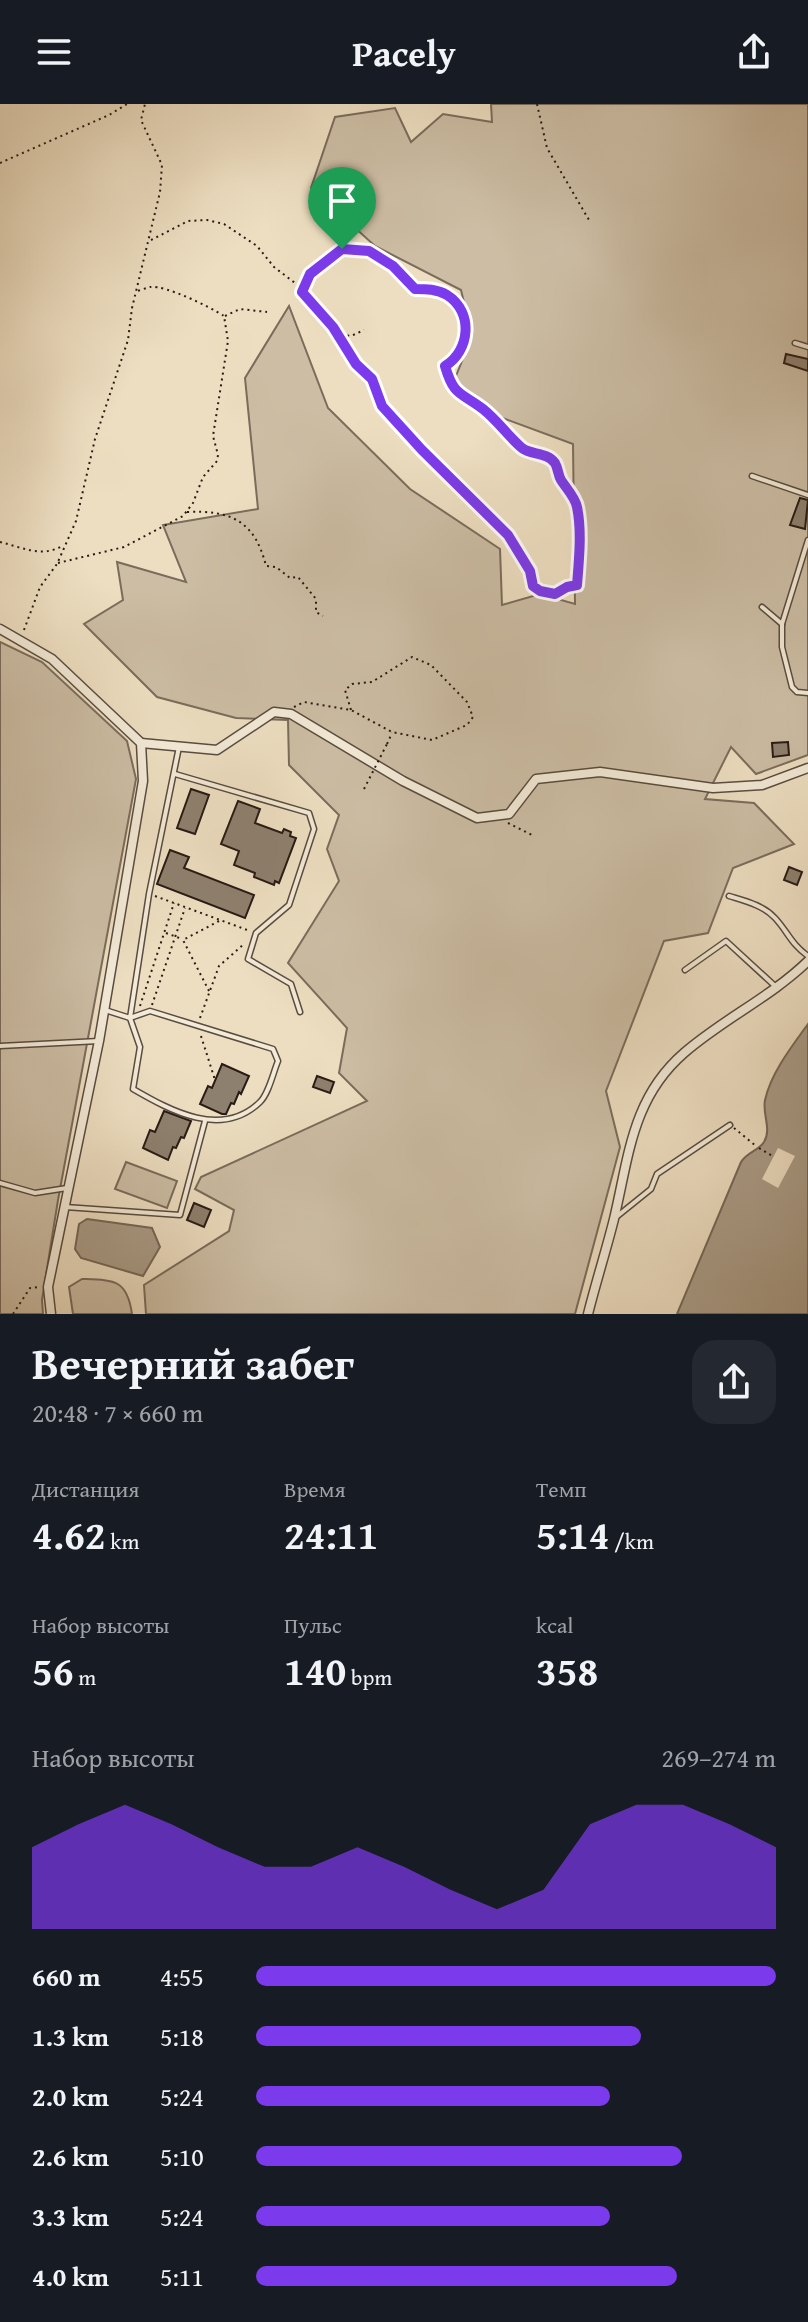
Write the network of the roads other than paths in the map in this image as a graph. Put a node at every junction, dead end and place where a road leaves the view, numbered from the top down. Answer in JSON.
{"nodes":[{"id":1,"x":795,"y":343,"type":"dead end"},
{"id":2,"x":808,"y":347,"type":"edge"},
{"id":3,"x":752,"y":476,"type":"dead end"},
{"id":4,"x":808,"y":495,"type":"edge"},
{"id":5,"x":808,"y":540,"type":"edge"},
{"id":6,"x":762,"y":607,"type":"dead end"},
{"id":7,"x":782,"y":624,"type":"junction"},
{"id":8,"x":0,"y":629,"type":"edge"},
{"id":9,"x":808,"y":693,"type":"edge"},
{"id":10,"x":141,"y":743,"type":"junction"},
{"id":11,"x":179,"y":747,"type":"junction"},
{"id":12,"x":808,"y":768,"type":"edge"},
{"id":13,"x":175,"y":774,"type":"junction"},
{"id":14,"x":729,"y":896,"type":"dead end"},
{"id":15,"x":808,"y":959,"type":"edge"},
{"id":16,"x":685,"y":970,"type":"dead end"},
{"id":17,"x":777,"y":987,"type":"junction"},
{"id":18,"x":103,"y":1009,"type":"junction"},
{"id":19,"x":300,"y":1012,"type":"dead end"},
{"id":20,"x":130,"y":1018,"type":"junction"},
{"id":21,"x":99,"y":1041,"type":"junction"},
{"id":22,"x":0,"y":1046,"type":"edge"},
{"id":23,"x":205,"y":1121,"type":"junction"},
{"id":24,"x":730,"y":1125,"type":"road end"},
{"id":25,"x":0,"y":1183,"type":"edge"},
{"id":26,"x":69,"y":1188,"type":"junction"},
{"id":27,"x":65,"y":1207,"type":"junction"},
{"id":28,"x":613,"y":1220,"type":"junction"},
{"id":29,"x":51,"y":1314,"type":"edge"},
{"id":30,"x":588,"y":1314,"type":"edge"}],
"edges":[{"from":1,"to":2,"type":"lane"},
{"from":3,"to":4,"type":"lane"},
{"from":5,"to":7,"type":"lane"},
{"from":6,"to":7,"type":"lane"},
{"from":7,"to":9,"type":"lane"},
{"from":8,"to":10,"type":"street"},
{"from":10,"to":11,"type":"street"},
{"from":10,"to":18,"type":"street"},
{"from":11,"to":12,"type":"street"},
{"from":11,"to":13,"type":"lane"},
{"from":13,"to":19,"type":"lane"},
{"from":13,"to":20,"type":"lane"},
{"from":14,"to":15,"type":"lane"},
{"from":15,"to":17,"type":"street"},
{"from":16,"to":17,"type":"lane"},
{"from":17,"to":28,"type":"street"},
{"from":18,"to":20,"type":"lane"},
{"from":18,"to":21,"type":"street"},
{"from":20,"to":23,"type":"lane"},
{"from":20,"to":23,"type":"lane"},
{"from":21,"to":22,"type":"lane"},
{"from":21,"to":26,"type":"street"},
{"from":23,"to":27,"type":"lane"},
{"from":24,"to":28,"type":"lane"},
{"from":25,"to":26,"type":"lane"},
{"from":26,"to":27,"type":"street"},
{"from":27,"to":29,"type":"street"},
{"from":28,"to":30,"type":"street"}]}
